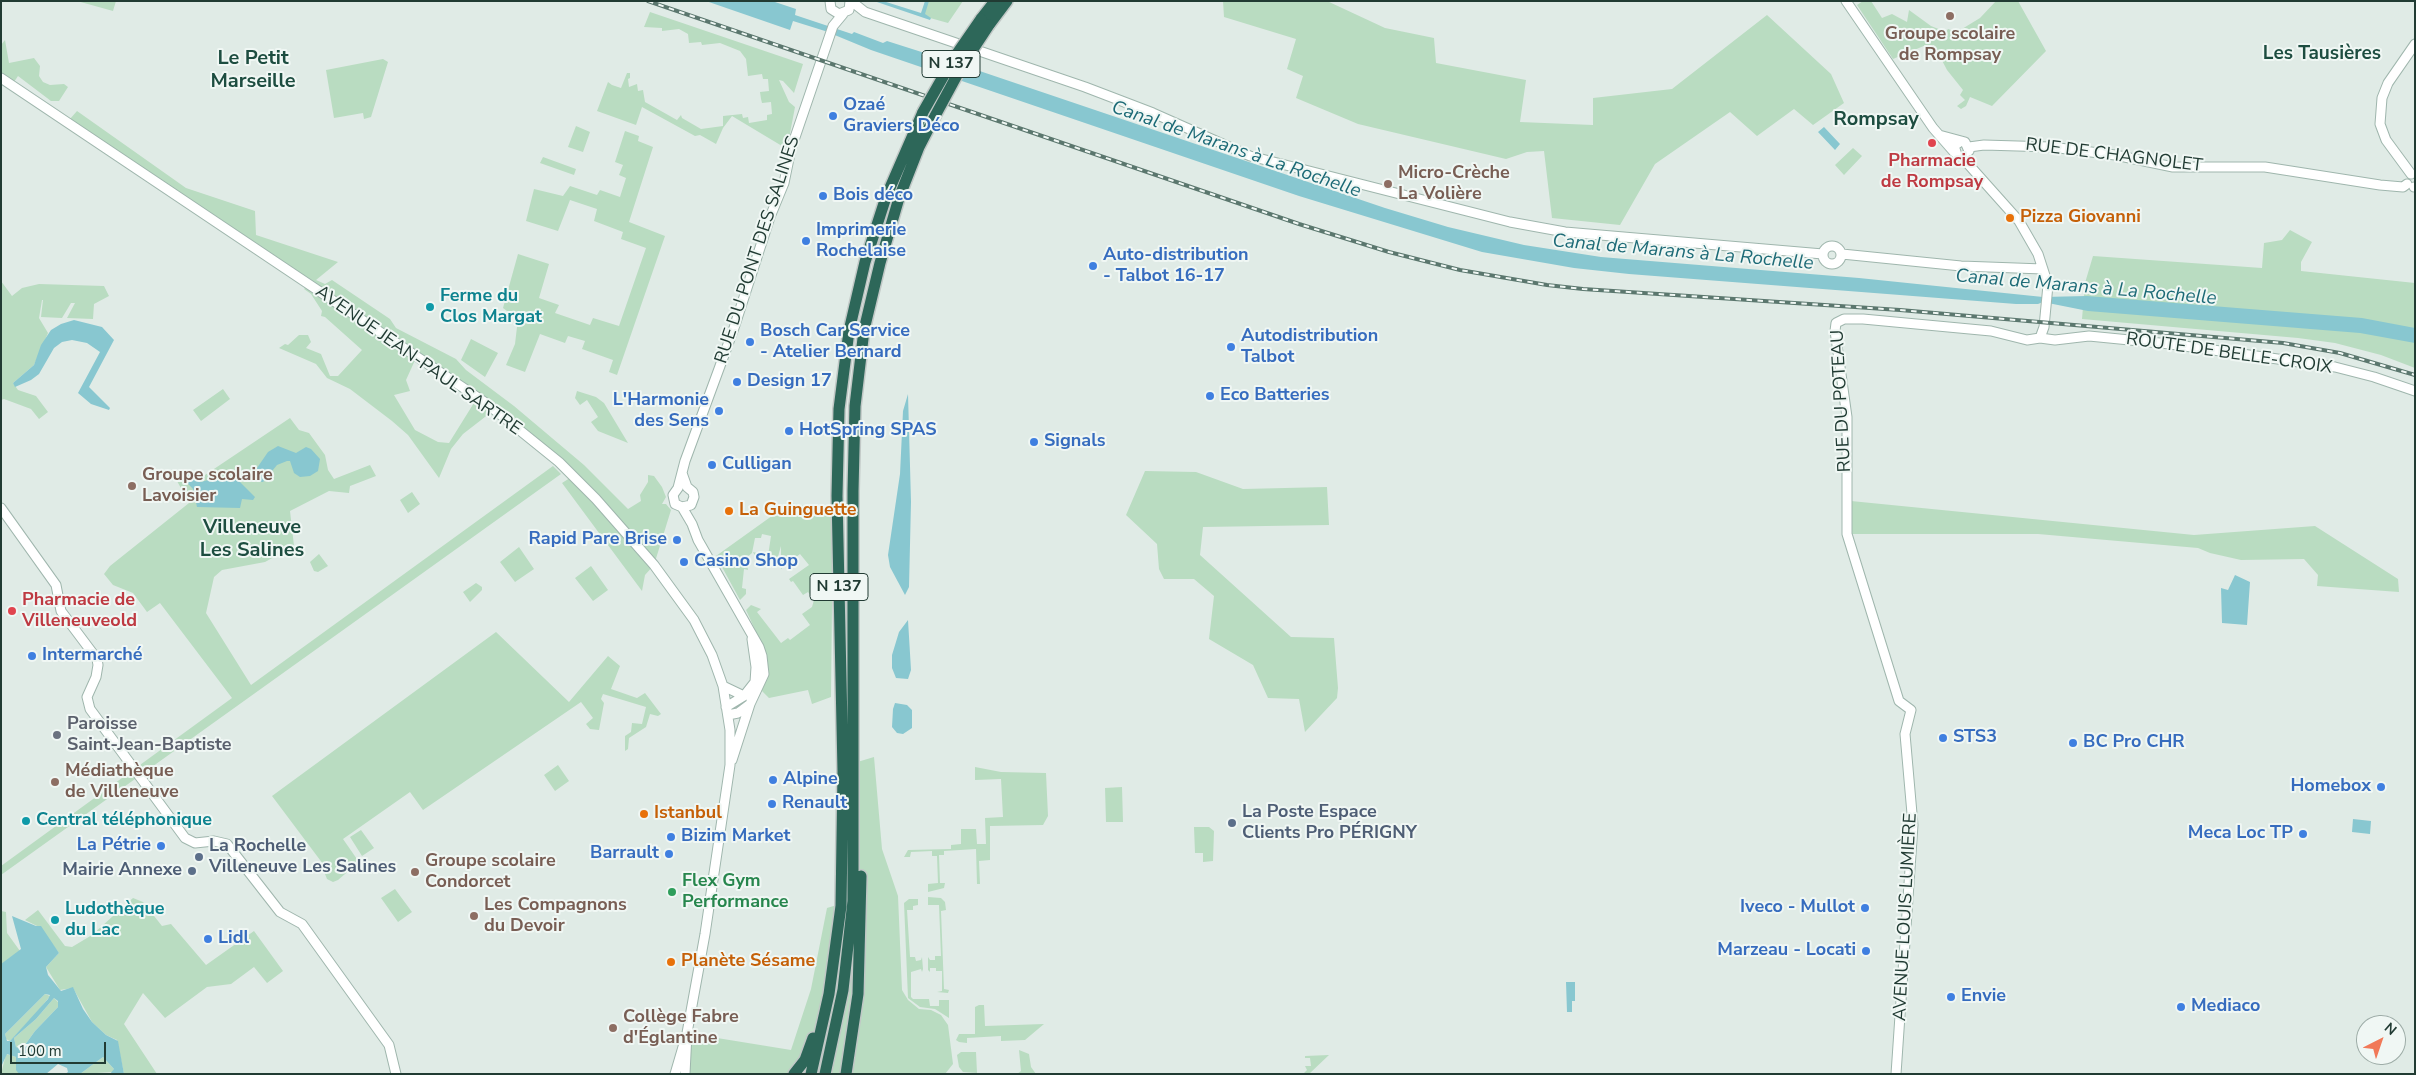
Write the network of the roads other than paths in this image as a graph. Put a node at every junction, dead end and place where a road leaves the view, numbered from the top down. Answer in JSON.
{"nodes":[{"id":1,"x":830,"y":1,"type":"edge"},
{"id":2,"x":995,"y":1,"type":"edge"},
{"id":3,"x":1008,"y":1,"type":"edge"},
{"id":4,"x":1846,"y":1,"type":"edge"},
{"id":5,"x":848,"y":7,"type":"edge"},
{"id":6,"x":833,"y":12,"type":"junction"},
{"id":7,"x":985,"y":22,"type":"junction"},
{"id":8,"x":832,"y":31,"type":"junction"},
{"id":9,"x":2415,"y":44,"type":"edge"},
{"id":10,"x":1,"y":78,"type":"edge"},
{"id":11,"x":929,"y":114,"type":"junction"},
{"id":12,"x":1939,"y":135,"type":"junction"},
{"id":13,"x":1961,"y":142,"type":"junction"},
{"id":14,"x":1969,"y":147,"type":"junction"},
{"id":15,"x":1954,"y":152,"type":"junction"},
{"id":16,"x":1964,"y":156,"type":"junction"},
{"id":17,"x":2413,"y":174,"type":"edge"},
{"id":18,"x":2413,"y":186,"type":"edge"},
{"id":19,"x":1823,"y":254,"type":"junction"},
{"id":20,"x":1842,"y":254,"type":"junction"},
{"id":21,"x":2038,"y":254,"type":"junction"},
{"id":22,"x":2029,"y":268,"type":"junction"},
{"id":23,"x":2043,"y":269,"type":"junction"},
{"id":24,"x":2040,"y":338,"type":"junction"},
{"id":25,"x":2415,"y":391,"type":"edge"},
{"id":26,"x":683,"y":488,"type":"junction"},
{"id":27,"x":686,"y":506,"type":"junction"},
{"id":28,"x":1,"y":508,"type":"edge"},
{"id":29,"x":1847,"y":534,"type":"joint"},
{"id":30,"x":722,"y":686,"type":"junction"},
{"id":31,"x":747,"y":700,"type":"junction"},
{"id":32,"x":727,"y":711,"type":"junction"},
{"id":33,"x":854,"y":762,"type":"junction"},
{"id":34,"x":730,"y":764,"type":"junction"},
{"id":35,"x":829,"y":994,"type":"junction"},
{"id":36,"x":688,"y":1033,"type":"junction"},
{"id":37,"x":396,"y":1074,"type":"edge"},
{"id":38,"x":675,"y":1074,"type":"edge"},
{"id":39,"x":685,"y":1074,"type":"edge"},
{"id":40,"x":794,"y":1074,"type":"edge"},
{"id":41,"x":811,"y":1074,"type":"edge"},
{"id":42,"x":825,"y":1074,"type":"edge"},
{"id":43,"x":846,"y":1074,"type":"edge"},
{"id":44,"x":1896,"y":1074,"type":"edge"}],
"edges":[{"from":1,"to":6,"type":"street","name":"RUE DU PONT DES SALINES"},
{"from":2,"to":7,"type":"highway","number":"N 137"},
{"from":3,"to":7,"type":"highway","number":"N 137"},
{"from":4,"to":12,"type":"street"},
{"from":5,"to":6,"type":"street"},
{"from":5,"to":8,"type":"street","name":"RUE DU PONT DES SALINES"},
{"from":5,"to":19,"type":"street"},
{"from":6,"to":8,"type":"street","name":"RUE DU PONT DES SALINES"},
{"from":7,"to":11,"type":"highway","number":"N 137","bridge":true},
{"from":8,"to":26,"type":"street","name":"RUE DU PONT DES SALINES"},
{"from":9,"to":17,"type":"street"},
{"from":10,"to":30,"type":"street","name":"AVENUE JEAN-PAUL SARTRE"},
{"from":11,"to":33,"type":"highway","number":"N 137"},
{"from":11,"to":35,"type":"highway","number":"N 137"},
{"from":12,"to":13,"type":"street"},
{"from":12,"to":15,"type":"street"},
{"from":13,"to":14,"type":"street"},
{"from":13,"to":15,"type":"street"},
{"from":14,"to":16,"type":"street"},
{"from":14,"to":18,"type":"street","name":"RUE DE CHAGNOLET"},
{"from":15,"to":16,"type":"street"},
{"from":16,"to":21,"type":"street"},
{"from":17,"to":18,"type":"street","name":"RUE DE CHAGNOLET"},
{"from":19,"to":20,"type":"street"},
{"from":19,"to":20,"type":"street"},
{"from":20,"to":22,"type":"street"},
{"from":21,"to":22,"type":"street"},
{"from":21,"to":23,"type":"street"},
{"from":22,"to":23,"type":"street"},
{"from":23,"to":24,"type":"street"},
{"from":24,"to":25,"type":"street","name":"ROUTE DE BELLE-CROIX"},
{"from":24,"to":29,"type":"street","name":"RUE DU POTEAU"},
{"from":26,"to":27,"type":"street","name":"RUE DU PONT DES SALINES"},
{"from":26,"to":27,"type":"street","name":"RUE DU PONT DES SALINES"},
{"from":27,"to":31,"type":"street","name":"RUE DU PONT DES SALINES"},
{"from":28,"to":37,"type":"street"},
{"from":29,"to":44,"type":"street","name":"AVENUE LOUIS LUMIÈRE"},
{"from":30,"to":31,"type":"street"},
{"from":30,"to":32,"type":"street","name":"AVENUE JEAN-PAUL SARTRE"},
{"from":31,"to":32,"type":"street"},
{"from":31,"to":34,"type":"street","name":"RUE DU PONT DES SALINES"},
{"from":32,"to":34,"type":"street","name":"AVENUE JEAN-PAUL SARTRE"},
{"from":33,"to":42,"type":"highway","number":"N 137"},
{"from":33,"to":43,"type":"highway"},
{"from":34,"to":36,"type":"street","name":"AVENUE JEAN-PAUL SARTRE"},
{"from":35,"to":40,"type":"highway"},
{"from":35,"to":41,"type":"highway","number":"N 137"},
{"from":36,"to":38,"type":"street","name":"AVENUE JEAN-PAUL SARTRE"},
{"from":36,"to":39,"type":"street","name":"AVENUE JEAN-PAUL SARTRE"}]}
